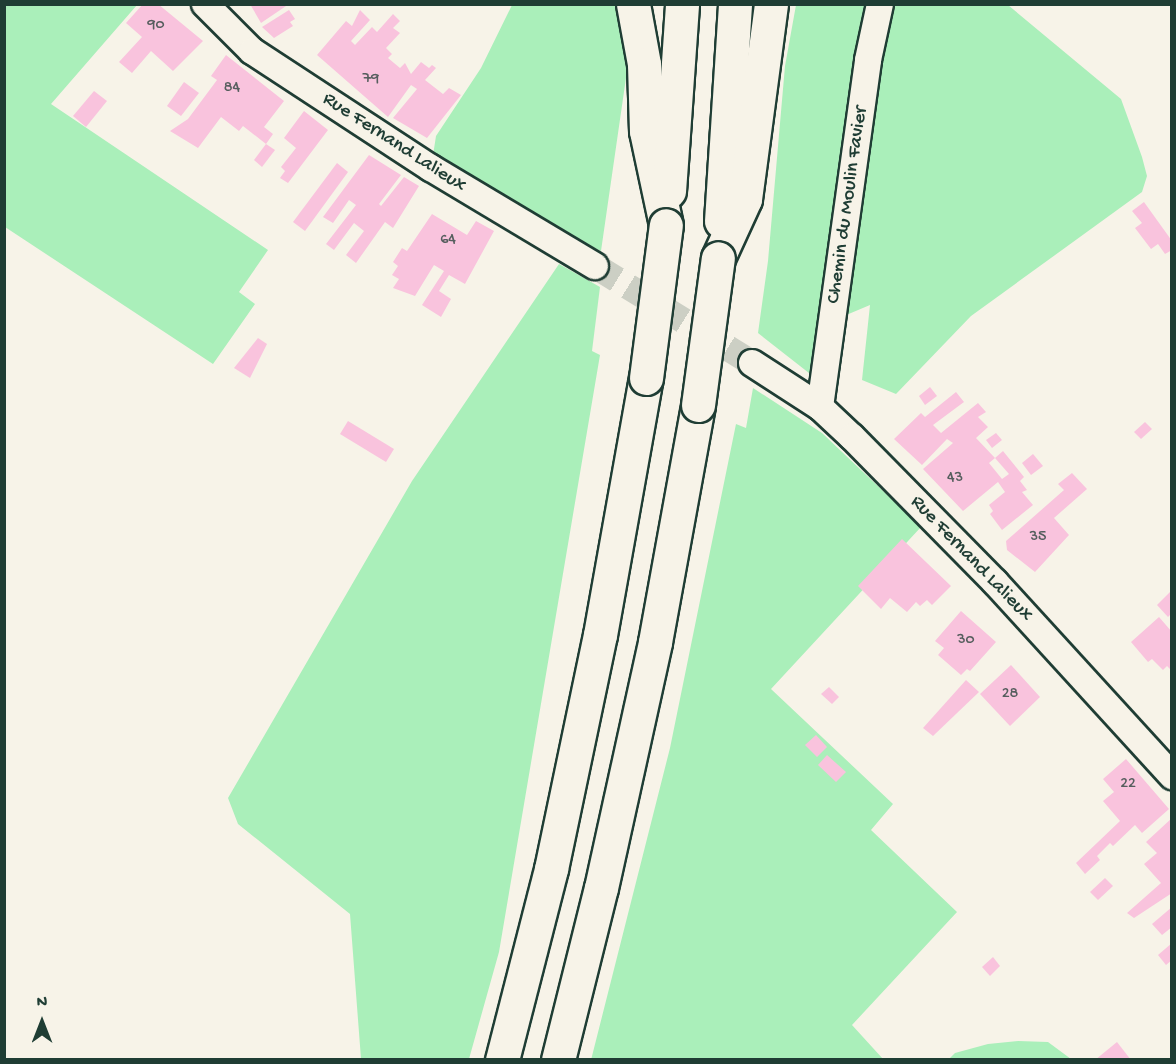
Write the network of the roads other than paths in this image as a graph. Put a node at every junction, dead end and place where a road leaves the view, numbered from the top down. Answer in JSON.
{"nodes":[{"id":1,"x":205,"y":4,"type":"edge"},
{"id":2,"x":633,"y":4,"type":"edge"},
{"id":3,"x":682,"y":4,"type":"edge"},
{"id":4,"x":735,"y":4,"type":"edge"},
{"id":5,"x":771,"y":4,"type":"edge"},
{"id":6,"x":880,"y":4,"type":"edge"},
{"id":7,"x":666,"y":225,"type":"junction"},
{"id":8,"x":718,"y":258,"type":"junction"},
{"id":9,"x":595,"y":266,"type":"tunnel mouth"},
{"id":10,"x":752,"y":363,"type":"tunnel mouth"},
{"id":11,"x":820,"y":407,"type":"junction"},
{"id":12,"x":1172,"y":776,"type":"edge"},
{"id":13,"x":502,"y":1059,"type":"edge"},
{"id":14,"x":558,"y":1059,"type":"edge"}],
"edges":[{"from":1,"to":9,"type":"street","name":"Rue Fernand Lalieux"},
{"from":2,"to":7,"type":"highway"},
{"from":3,"to":7,"type":"highway"},
{"from":4,"to":8,"type":"highway"},
{"from":5,"to":8,"type":"highway"},
{"from":6,"to":11,"type":"street","name":"Chemin du Moulin Favier"},
{"from":7,"to":13,"type":"highway","bridge":true},
{"from":8,"to":14,"type":"highway","bridge":true},
{"from":10,"to":11,"type":"street","name":"Rue Fernand Lalieux"},
{"from":11,"to":12,"type":"street","name":"Rue Fernand Lalieux"}]}
